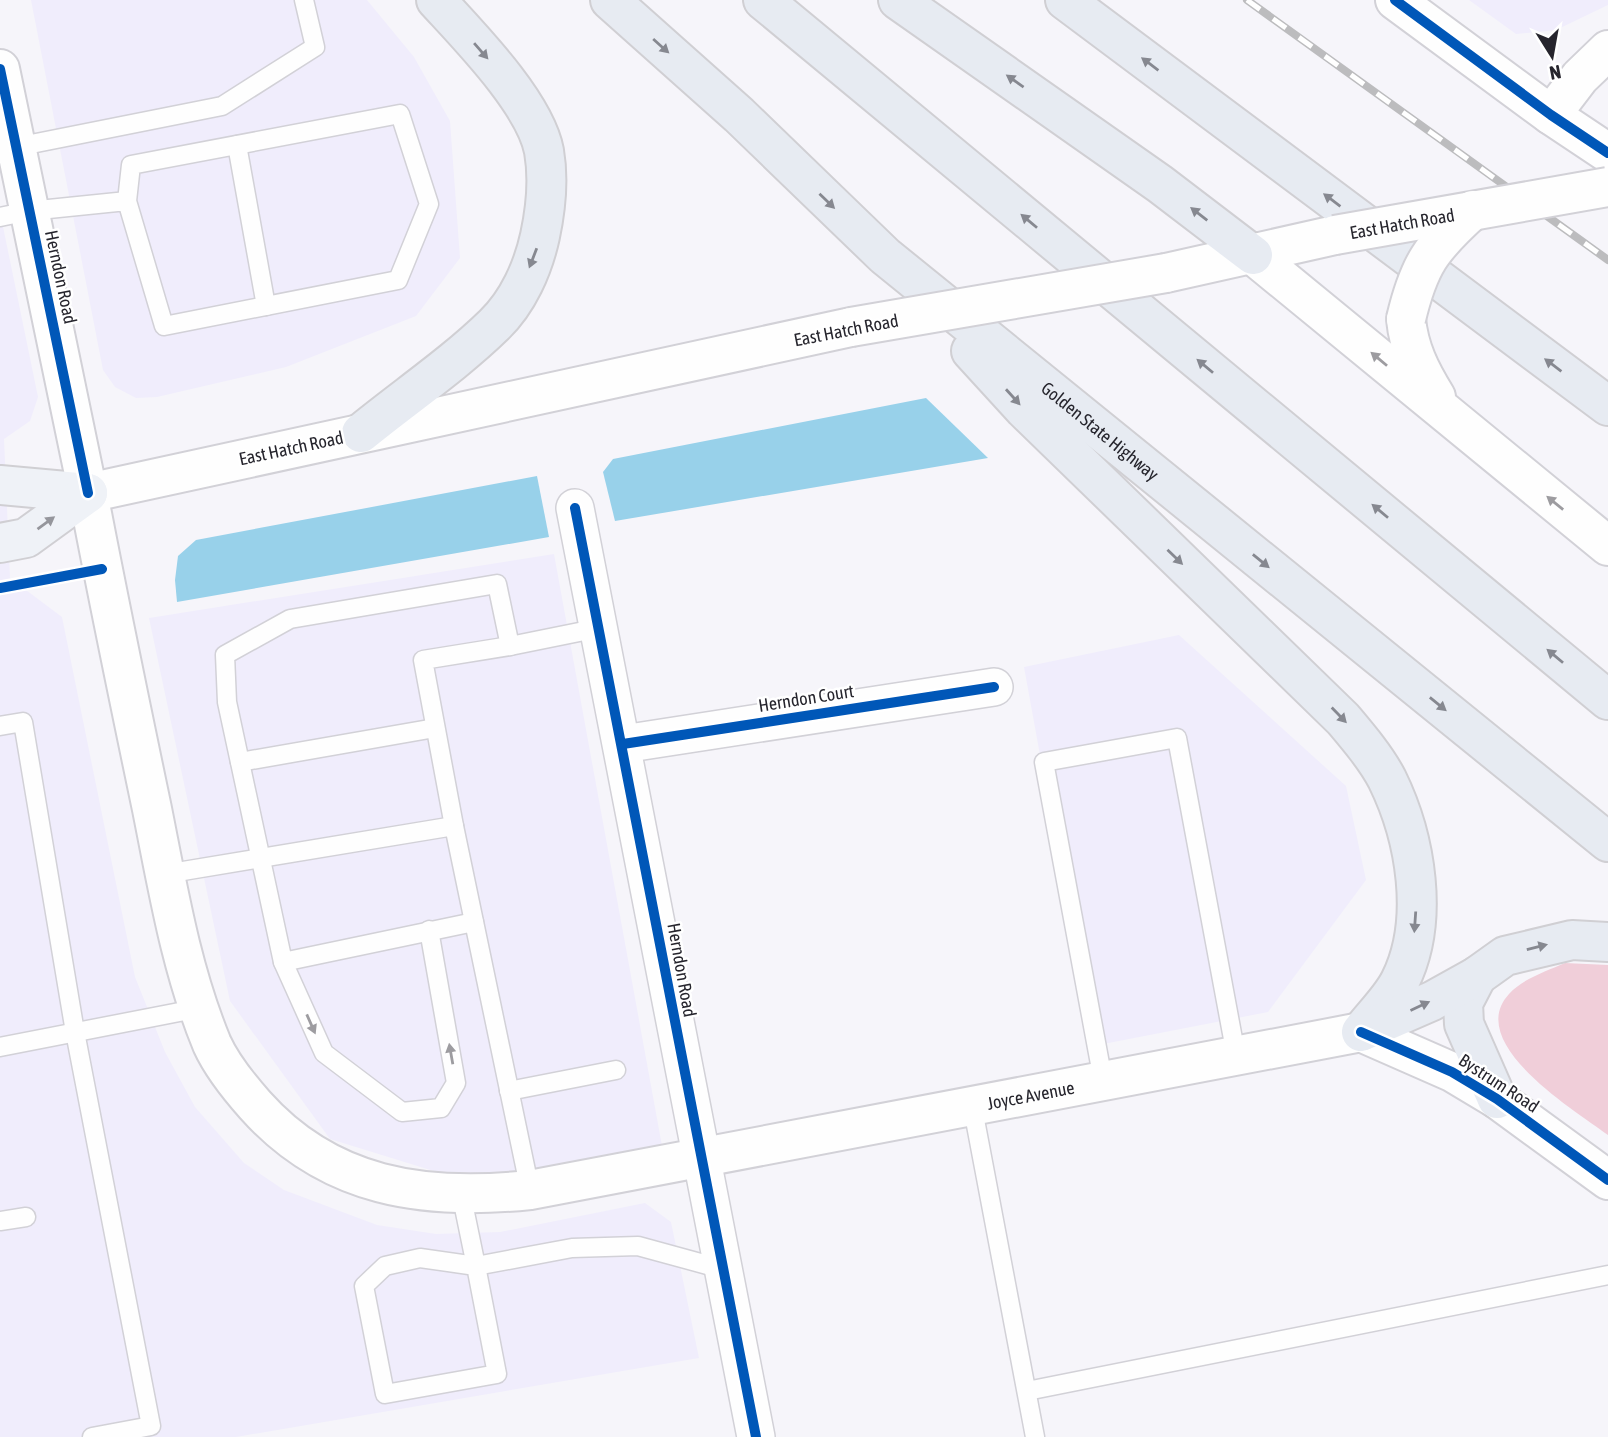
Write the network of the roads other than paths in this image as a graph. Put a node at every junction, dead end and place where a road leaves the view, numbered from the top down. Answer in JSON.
{"nodes":[{"id":1,"x":304,"y":0,"type":"edge"},
{"id":2,"x":436,"y":0,"type":"edge"},
{"id":3,"x":610,"y":0,"type":"edge"},
{"id":4,"x":763,"y":0,"type":"edge"},
{"id":5,"x":898,"y":0,"type":"edge"},
{"id":6,"x":1065,"y":0,"type":"edge"},
{"id":7,"x":1395,"y":0,"type":"edge"},
{"id":8,"x":1608,"y":50,"type":"edge"},
{"id":9,"x":0,"y":69,"type":"edge"},
{"id":10,"x":1551,"y":115,"type":"junction"},
{"id":11,"x":237,"y":145,"type":"junction"},
{"id":12,"x":16,"y":147,"type":"junction"},
{"id":13,"x":1608,"y":153,"type":"edge"},
{"id":14,"x":1608,"y":187,"type":"edge"},
{"id":15,"x":127,"y":201,"type":"junction"},
{"id":16,"x":1473,"y":210,"type":"junction"},
{"id":17,"x":15,"y":214,"type":"edge"},
{"id":18,"x":885,"y":256,"type":"junction"},
{"id":19,"x":1253,"y":256,"type":"junction"},
{"id":20,"x":267,"y":306,"type":"junction"},
{"id":21,"x":1608,"y":406,"type":"edge"},
{"id":22,"x":1448,"y":416,"type":"junction"},
{"id":23,"x":361,"y":433,"type":"junction"},
{"id":24,"x":0,"y":485,"type":"edge"},
{"id":25,"x":88,"y":493,"type":"junction"},
{"id":26,"x":575,"y":508,"type":"dead end"},
{"id":27,"x":0,"y":543,"type":"edge"},
{"id":28,"x":1608,"y":546,"type":"edge"},
{"id":29,"x":599,"y":628,"type":"junction"},
{"id":30,"x":510,"y":646,"type":"junction"},
{"id":31,"x":994,"y":687,"type":"dead end"},
{"id":32,"x":1608,"y":700,"type":"edge"},
{"id":33,"x":0,"y":726,"type":"edge"},
{"id":34,"x":435,"y":728,"type":"junction"},
{"id":35,"x":623,"y":744,"type":"junction"},
{"id":36,"x":240,"y":762,"type":"junction"},
{"id":37,"x":454,"y":826,"type":"junction"},
{"id":38,"x":1608,"y":842,"type":"edge"},
{"id":39,"x":262,"y":858,"type":"junction"},
{"id":40,"x":165,"y":874,"type":"junction"},
{"id":41,"x":474,"y":922,"type":"junction"},
{"id":42,"x":429,"y":930,"type":"junction"},
{"id":43,"x":1608,"y":942,"type":"edge"},
{"id":44,"x":283,"y":962,"type":"junction"},
{"id":45,"x":1477,"y":976,"type":"junction"},
{"id":46,"x":200,"y":1008,"type":"junction"},
{"id":47,"x":75,"y":1032,"type":"junction"},
{"id":48,"x":1361,"y":1032,"type":"junction"},
{"id":49,"x":0,"y":1047,"type":"edge"},
{"id":50,"x":1236,"y":1055,"type":"junction"},
{"id":51,"x":616,"y":1070,"type":"dead end"},
{"id":52,"x":1103,"y":1080,"type":"junction"},
{"id":53,"x":509,"y":1091,"type":"junction"},
{"id":54,"x":1497,"y":1099,"type":"junction"},
{"id":55,"x":972,"y":1104,"type":"junction"},
{"id":56,"x":699,"y":1156,"type":"junction"},
{"id":57,"x":1608,"y":1180,"type":"edge"},
{"id":58,"x":530,"y":1190,"type":"junction"},
{"id":59,"x":461,"y":1193,"type":"junction"},
{"id":60,"x":26,"y":1217,"type":"dead end"},
{"id":61,"x":0,"y":1221,"type":"edge"},
{"id":62,"x":476,"y":1266,"type":"junction"},
{"id":63,"x":722,"y":1269,"type":"junction"},
{"id":64,"x":1608,"y":1275,"type":"edge"},
{"id":65,"x":1027,"y":1391,"type":"junction"},
{"id":66,"x":92,"y":1437,"type":"edge"},
{"id":67,"x":756,"y":1437,"type":"edge"},
{"id":68,"x":1035,"y":1437,"type":"edge"}],
"edges":[{"from":1,"to":12,"type":"lane"},
{"from":2,"to":23,"type":"highway","one_way":true},
{"from":3,"to":18,"type":"highway","name":"Golden State Highway","one_way":true},
{"from":32,"to":4,"type":"highway","one_way":true},
{"from":19,"to":5,"type":"highway","one_way":true},
{"from":21,"to":6,"type":"highway","one_way":true},
{"from":7,"to":10,"type":"main road"},
{"from":8,"to":10,"type":"main road"},
{"from":9,"to":12,"type":"main road","name":"Herndon Road"},
{"from":10,"to":13,"type":"main road"},
{"from":11,"to":15,"type":"lane"},
{"from":11,"to":20,"type":"lane"},
{"from":11,"to":20,"type":"lane"},
{"from":12,"to":17,"type":"main road","name":"Herndon Road"},
{"from":14,"to":16,"type":"main road","name":"East Hatch Road","bridge":true},
{"from":15,"to":17,"type":"lane"},
{"from":15,"to":20,"type":"lane"},
{"from":16,"to":19,"type":"main road","name":"East Hatch Road","bridge":true},
{"from":16,"to":22,"type":"main road","bridge":true},
{"from":17,"to":25,"type":"main road","name":"Herndon Road"},
{"from":18,"to":38,"type":"highway","name":"Golden State Highway","one_way":true},
{"from":18,"to":48,"type":"highway","one_way":true},
{"from":22,"to":19,"type":"main road","one_way":true},
{"from":19,"to":23,"type":"main road","name":"East Hatch Road","bridge":true},
{"from":28,"to":22,"type":"main road","one_way":true},
{"from":23,"to":25,"type":"main road","name":"East Hatch Road"},
{"from":24,"to":25,"type":"main road","name":"East Hatch Road"},
{"from":27,"to":25,"type":"main road","name":"East Hatch Road","one_way":true},
{"from":25,"to":40,"type":"main road","name":"Herndon Road"},
{"from":26,"to":29,"type":"street","name":"Herndon Road"},
{"from":29,"to":30,"type":"lane"},
{"from":29,"to":35,"type":"street","name":"Herndon Road"},
{"from":30,"to":34,"type":"lane"},
{"from":30,"to":36,"type":"lane"},
{"from":31,"to":35,"type":"street","name":"Herndon Court"},
{"from":33,"to":47,"type":"lane"},
{"from":34,"to":36,"type":"lane"},
{"from":34,"to":37,"type":"lane"},
{"from":35,"to":56,"type":"street","name":"Herndon Road"},
{"from":36,"to":39,"type":"lane"},
{"from":37,"to":39,"type":"lane"},
{"from":37,"to":41,"type":"lane"},
{"from":39,"to":40,"type":"lane"},
{"from":39,"to":44,"type":"lane"},
{"from":40,"to":46,"type":"main road","name":"Herndon Road"},
{"from":41,"to":42,"type":"lane"},
{"from":41,"to":53,"type":"lane"},
{"from":42,"to":44,"type":"lane"},
{"from":44,"to":42,"type":"lane","one_way":true},
{"from":45,"to":43,"type":"highway","one_way":true},
{"from":48,"to":45,"type":"highway","one_way":true},
{"from":45,"to":54,"type":"highway"},
{"from":46,"to":47,"type":"lane"},
{"from":46,"to":59,"type":"main road","name":"Herndon Road"},
{"from":47,"to":49,"type":"lane"},
{"from":47,"to":66,"type":"lane"},
{"from":48,"to":50,"type":"main road","name":"Joyce Avenue"},
{"from":48,"to":54,"type":"main road","name":"Bystrum Road"},
{"from":50,"to":52,"type":"main road","name":"Joyce Avenue"},
{"from":50,"to":52,"type":"lane"},
{"from":51,"to":53,"type":"lane"},
{"from":52,"to":55,"type":"main road","name":"Joyce Avenue"},
{"from":53,"to":58,"type":"lane"},
{"from":54,"to":57,"type":"main road","name":"Bystrum Road"},
{"from":55,"to":56,"type":"main road","name":"Joyce Avenue"},
{"from":55,"to":65,"type":"lane"},
{"from":56,"to":58,"type":"main road","name":"Herndon Road"},
{"from":56,"to":63,"type":"street","name":"Herndon Road"},
{"from":58,"to":59,"type":"main road","name":"Herndon Road"},
{"from":59,"to":62,"type":"lane"},
{"from":60,"to":61,"type":"lane"},
{"from":62,"to":62,"type":"lane"},
{"from":62,"to":63,"type":"lane"},
{"from":63,"to":67,"type":"street","name":"Herndon Road"},
{"from":64,"to":65,"type":"lane"},
{"from":65,"to":68,"type":"lane"}]}
